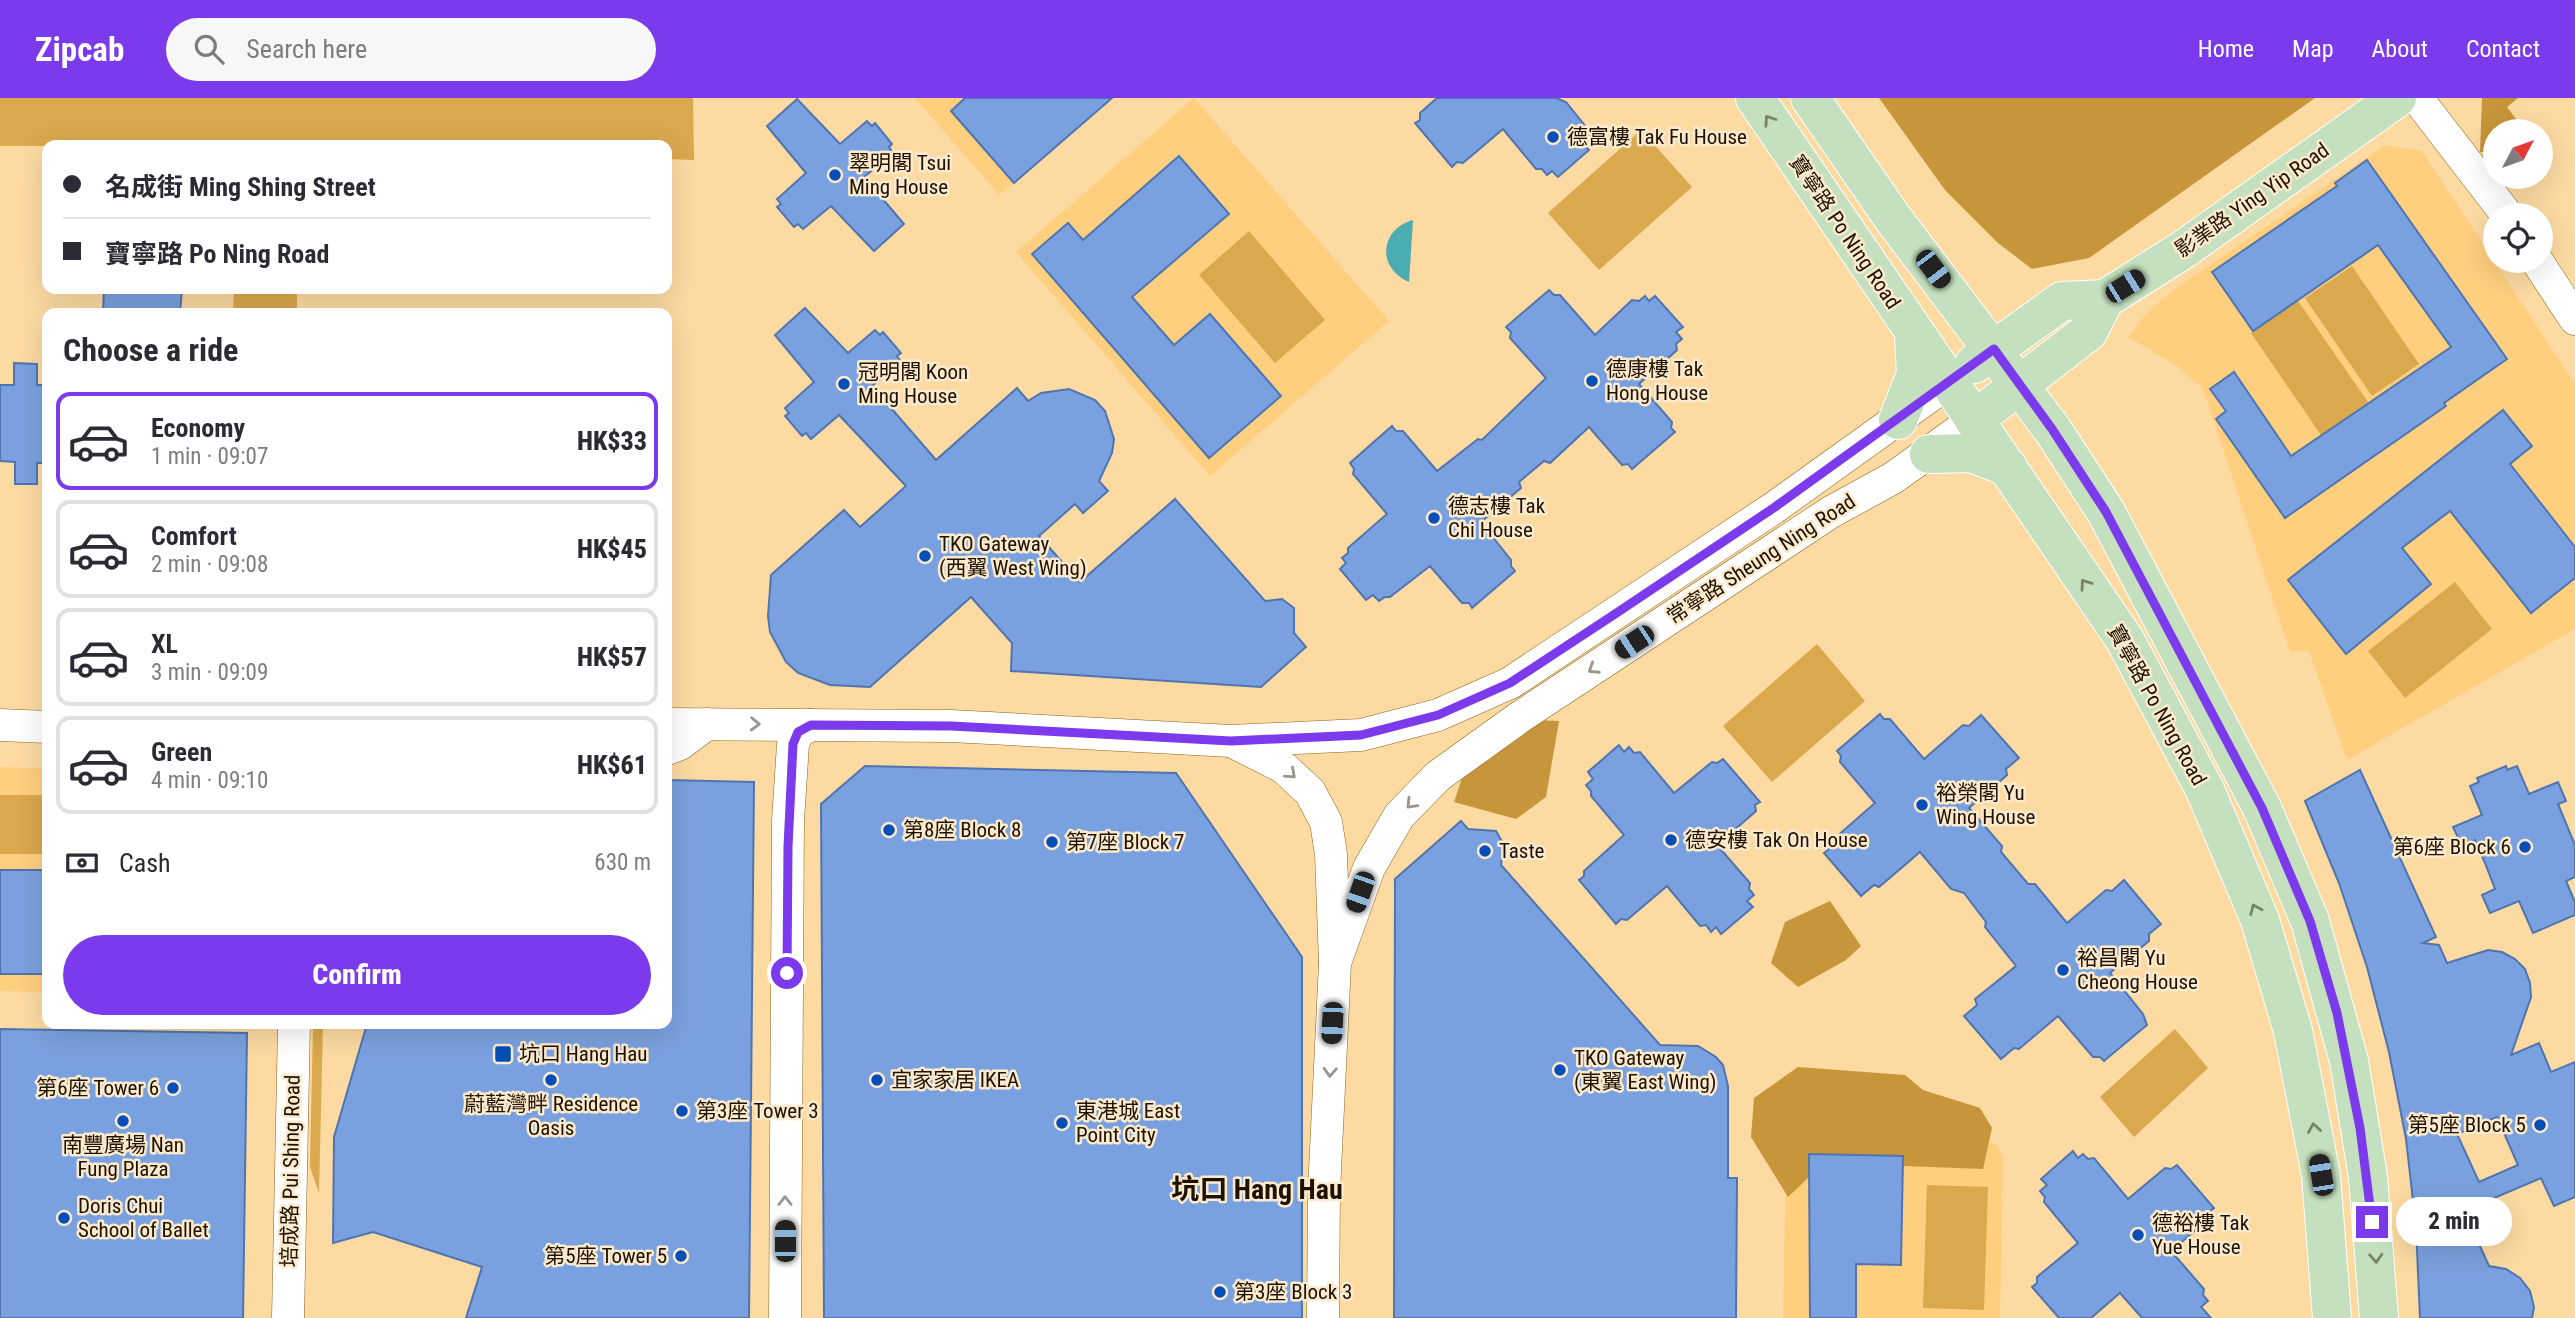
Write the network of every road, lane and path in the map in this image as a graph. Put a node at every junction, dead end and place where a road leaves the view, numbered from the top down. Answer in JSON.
{"nodes":[{"id":1,"x":1755,"y":98,"type":"edge"},
{"id":2,"x":1810,"y":98,"type":"edge"},
{"id":3,"x":2398,"y":98,"type":"edge"},
{"id":4,"x":2417,"y":98,"type":"edge"},
{"id":5,"x":2498,"y":203,"type":"edge"},
{"id":6,"x":2545,"y":273,"type":"edge"},
{"id":7,"x":2105,"y":299,"type":"junction"},
{"id":8,"x":1964,"y":308,"type":"junction"},
{"id":9,"x":2575,"y":319,"type":"edge"},
{"id":10,"x":2030,"y":322,"type":"junction"},
{"id":11,"x":1914,"y":335,"type":"junction"},
{"id":12,"x":1994,"y":349,"type":"junction"},
{"id":13,"x":1948,"y":383,"type":"junction"},
{"id":14,"x":2020,"y":386,"type":"junction"},
{"id":15,"x":1898,"y":420,"type":"junction"},
{"id":16,"x":1975,"y":420,"type":"junction"},
{"id":17,"x":1929,"y":454,"type":"junction"},
{"id":18,"x":2008,"y":467,"type":"junction"},
{"id":19,"x":672,"y":724,"type":"edge"},
{"id":20,"x":707,"y":724,"type":"junction"},
{"id":21,"x":0,"y":725,"type":"edge"},
{"id":22,"x":811,"y":725,"type":"junction"},
{"id":23,"x":42,"y":727,"type":"edge"},
{"id":24,"x":1231,"y":741,"type":"junction"},
{"id":25,"x":672,"y":747,"type":"edge"},
{"id":26,"x":1335,"y":963,"type":"junction"},
{"id":27,"x":294,"y":1029,"type":"edge"},
{"id":28,"x":288,"y":1318,"type":"edge"},
{"id":29,"x":785,"y":1318,"type":"edge"},
{"id":30,"x":1323,"y":1318,"type":"edge"},
{"id":31,"x":2332,"y":1318,"type":"edge"},
{"id":32,"x":2379,"y":1318,"type":"edge"}],
"edges":[{"from":11,"to":1,"type":"main road","name":"寶寧路 Po Ning Road","one_way":true},
{"from":2,"to":8,"type":"main road","name":"寶寧路 Po Ning Road"},
{"from":3,"to":7,"type":"main road","name":"影業路 Ying Yip Road"},
{"from":4,"to":5,"type":"street"},
{"from":6,"to":9,"type":"street"},
{"from":7,"to":10,"type":"main road","name":"影業路 Ying Yip Road"},
{"from":7,"to":14,"type":"main road"},
{"from":8,"to":10,"type":"main road"},
{"from":8,"to":12,"type":"main road","name":"寶寧路 Po Ning Road"},
{"from":10,"to":12,"type":"main road","name":"影業路 Ying Yip Road"},
{"from":11,"to":13,"type":"main road","name":"寶寧路 Po Ning Road"},
{"from":11,"to":15,"type":"main road"},
{"from":12,"to":13,"type":"main road","name":"常寧路 Sheung Ning Road"},
{"from":12,"to":14,"type":"main road","name":"寶寧路 Po Ning Road"},
{"from":13,"to":15,"type":"street","name":"常寧路 Sheung Ning Road"},
{"from":13,"to":16,"type":"main road","name":"寶寧路 Po Ning Road"},
{"from":14,"to":16,"type":"main road","name":"常寧路 Sheung Ning Road"},
{"from":14,"to":32,"type":"main road","name":"寶寧路 Po Ning Road","one_way":true},
{"from":15,"to":24,"type":"street","name":"常寧路 Sheung Ning Road"},
{"from":16,"to":17,"type":"street","name":"常寧路 Sheung Ning Road"},
{"from":16,"to":18,"type":"main road","name":"寶寧路 Po Ning Road"},
{"from":17,"to":18,"type":"main road"},
{"from":17,"to":26,"type":"street","name":"常寧路 Sheung Ning Road","one_way":true},
{"from":31,"to":18,"type":"main road","name":"寶寧路 Po Ning Road","one_way":true},
{"from":19,"to":20,"type":"street","name":"常寧路 Sheung Ning Road"},
{"from":20,"to":22,"type":"street","name":"常寧路 Sheung Ning Road","one_way":true},
{"from":20,"to":25,"type":"street"},
{"from":21,"to":23,"type":"street"},
{"from":22,"to":24,"type":"street","name":"常寧路 Sheung Ning Road"},
{"from":29,"to":22,"type":"street","one_way":true},
{"from":24,"to":26,"type":"street","one_way":true},
{"from":26,"to":30,"type":"street","one_way":true},
{"from":27,"to":28,"type":"street","name":"培成路 Pui Shing Road"}]}
